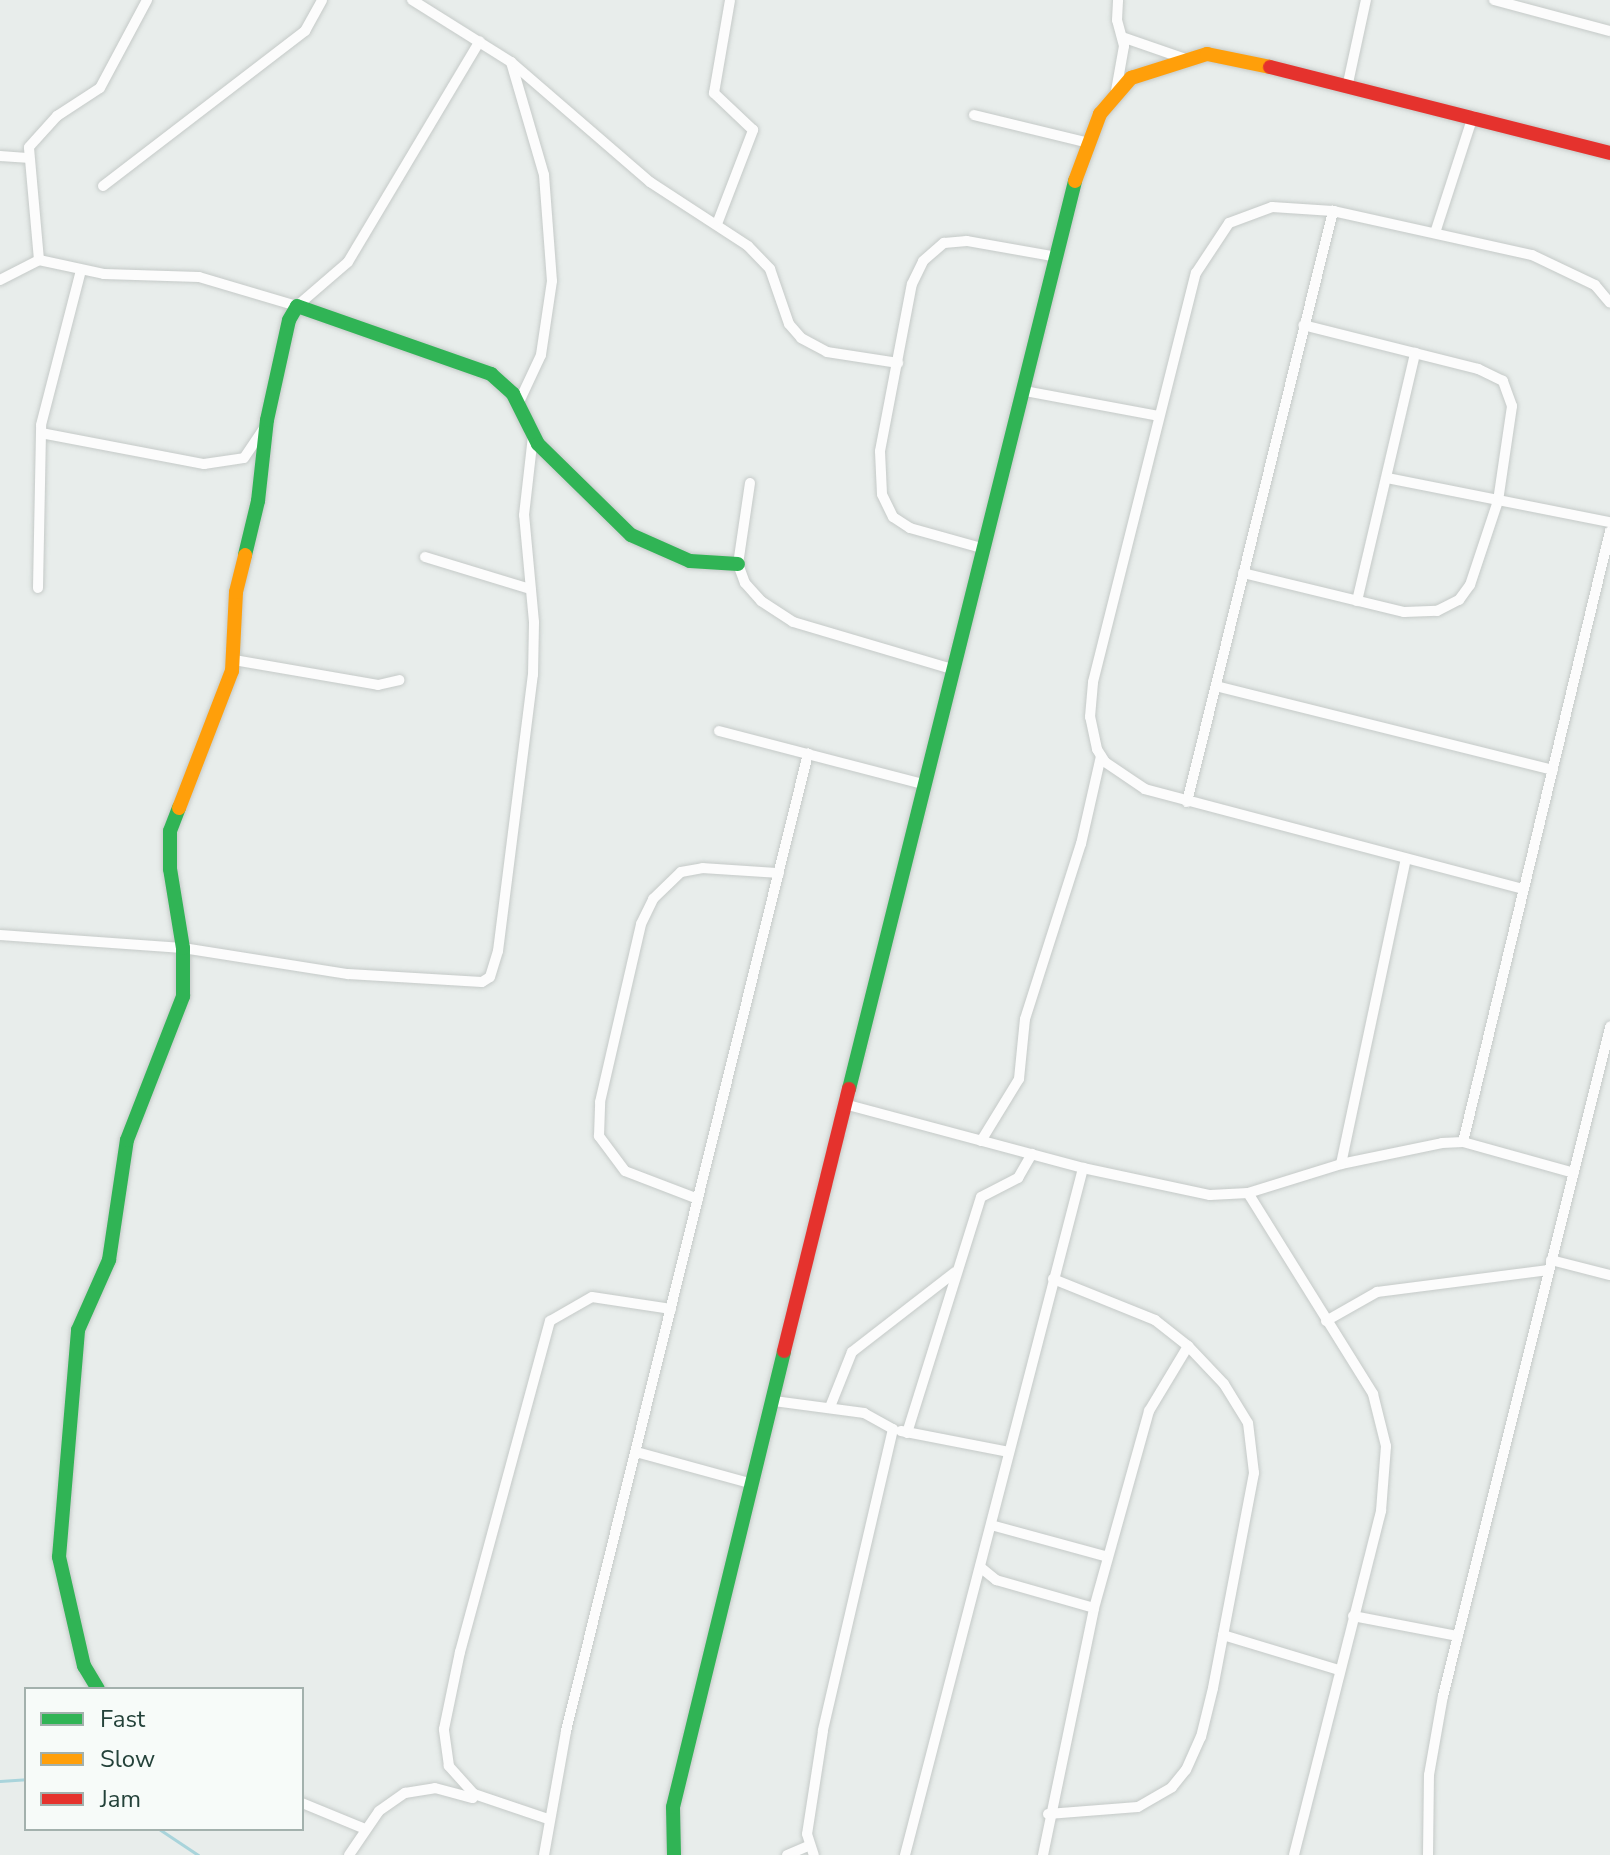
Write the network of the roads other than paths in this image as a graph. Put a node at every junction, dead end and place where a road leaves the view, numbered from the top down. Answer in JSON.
{"nodes":[{"id":1,"x":147,"y":0,"type":"edge"},
{"id":2,"x":322,"y":0,"type":"edge"},
{"id":3,"x":412,"y":0,"type":"edge"},
{"id":4,"x":730,"y":0,"type":"edge"},
{"id":5,"x":1118,"y":0,"type":"edge"},
{"id":6,"x":1366,"y":0,"type":"edge"},
{"id":7,"x":1494,"y":0,"type":"edge"},
{"id":8,"x":1610,"y":31,"type":"edge"},
{"id":9,"x":1122,"y":37,"type":"junction"},
{"id":10,"x":480,"y":41,"type":"junction"},
{"id":11,"x":1183,"y":58,"type":"junction"},
{"id":12,"x":511,"y":62,"type":"junction"},
{"id":13,"x":1348,"y":83,"type":"junction"},
{"id":14,"x":1116,"y":91,"type":"junction"},
{"id":15,"x":974,"y":115,"type":"dead end"},
{"id":16,"x":1473,"y":116,"type":"junction"},
{"id":17,"x":1085,"y":142,"type":"junction"},
{"id":18,"x":1610,"y":153,"type":"edge"},
{"id":19,"x":0,"y":156,"type":"edge"},
{"id":20,"x":27,"y":158,"type":"junction"},
{"id":21,"x":103,"y":186,"type":"dead end"},
{"id":22,"x":1333,"y":211,"type":"junction"},
{"id":23,"x":717,"y":224,"type":"junction"},
{"id":24,"x":1435,"y":233,"type":"junction"},
{"id":25,"x":1058,"y":257,"type":"junction"},
{"id":26,"x":39,"y":260,"type":"junction"},
{"id":27,"x":81,"y":270,"type":"junction"},
{"id":28,"x":0,"y":280,"type":"edge"},
{"id":29,"x":1610,"y":303,"type":"edge"},
{"id":30,"x":297,"y":306,"type":"junction"},
{"id":31,"x":1303,"y":325,"type":"junction"},
{"id":32,"x":1415,"y":353,"type":"junction"},
{"id":33,"x":898,"y":363,"type":"junction"},
{"id":34,"x":1025,"y":391,"type":"junction"},
{"id":35,"x":518,"y":404,"type":"junction"},
{"id":36,"x":1159,"y":416,"type":"junction"},
{"id":37,"x":267,"y":420,"type":"junction"},
{"id":38,"x":41,"y":433,"type":"junction"},
{"id":39,"x":533,"y":436,"type":"junction"},
{"id":40,"x":1387,"y":478,"type":"junction"},
{"id":41,"x":750,"y":483,"type":"dead end"},
{"id":42,"x":1498,"y":501,"type":"junction"},
{"id":43,"x":1610,"y":522,"type":"edge"},
{"id":44,"x":1610,"y":531,"type":"edge"},
{"id":45,"x":985,"y":549,"type":"junction"},
{"id":46,"x":425,"y":557,"type":"dead end"},
{"id":47,"x":738,"y":564,"type":"junction"},
{"id":48,"x":1243,"y":573,"type":"junction"},
{"id":49,"x":38,"y":588,"type":"dead end"},
{"id":50,"x":530,"y":589,"type":"junction"},
{"id":51,"x":1357,"y":601,"type":"junction"},
{"id":52,"x":234,"y":660,"type":"junction"},
{"id":53,"x":955,"y":670,"type":"junction"},
{"id":54,"x":399,"y":680,"type":"dead end"},
{"id":55,"x":1216,"y":686,"type":"junction"},
{"id":56,"x":719,"y":731,"type":"dead end"},
{"id":57,"x":808,"y":754,"type":"junction"},
{"id":58,"x":1101,"y":756,"type":"junction"},
{"id":59,"x":1553,"y":770,"type":"junction"},
{"id":60,"x":926,"y":785,"type":"junction"},
{"id":61,"x":1187,"y":802,"type":"junction"},
{"id":62,"x":1405,"y":862,"type":"junction"},
{"id":63,"x":779,"y":873,"type":"junction"},
{"id":64,"x":1523,"y":889,"type":"junction"},
{"id":65,"x":0,"y":935,"type":"edge"},
{"id":66,"x":183,"y":948,"type":"junction"},
{"id":67,"x":1610,"y":1027,"type":"edge"},
{"id":68,"x":848,"y":1105,"type":"junction"},
{"id":69,"x":981,"y":1141,"type":"junction"},
{"id":70,"x":1463,"y":1142,"type":"junction"},
{"id":71,"x":1032,"y":1154,"type":"junction"},
{"id":72,"x":1341,"y":1164,"type":"junction"},
{"id":73,"x":1083,"y":1168,"type":"junction"},
{"id":74,"x":1574,"y":1173,"type":"junction"},
{"id":75,"x":1248,"y":1193,"type":"junction"},
{"id":76,"x":698,"y":1199,"type":"junction"},
{"id":77,"x":1550,"y":1265,"type":"junction"},
{"id":78,"x":956,"y":1271,"type":"junction"},
{"id":79,"x":1610,"y":1275,"type":"edge"},
{"id":80,"x":1053,"y":1279,"type":"junction"},
{"id":81,"x":671,"y":1309,"type":"junction"},
{"id":82,"x":1326,"y":1321,"type":"junction"},
{"id":83,"x":1188,"y":1346,"type":"junction"},
{"id":84,"x":774,"y":1401,"type":"junction"},
{"id":85,"x":830,"y":1407,"type":"junction"},
{"id":86,"x":893,"y":1429,"type":"junction"},
{"id":87,"x":907,"y":1433,"type":"junction"},
{"id":88,"x":636,"y":1452,"type":"junction"},
{"id":89,"x":1009,"y":1452,"type":"junction"},
{"id":90,"x":753,"y":1484,"type":"junction"},
{"id":91,"x":991,"y":1525,"type":"junction"},
{"id":92,"x":1108,"y":1557,"type":"junction"},
{"id":93,"x":980,"y":1567,"type":"junction"},
{"id":94,"x":1094,"y":1608,"type":"junction"},
{"id":95,"x":1353,"y":1616,"type":"junction"},
{"id":96,"x":1223,"y":1635,"type":"junction"},
{"id":97,"x":1458,"y":1636,"type":"junction"},
{"id":98,"x":1339,"y":1670,"type":"junction"},
{"id":99,"x":97,"y":1687,"type":"edge"},
{"id":100,"x":483,"y":1798,"type":"junction"},
{"id":101,"x":304,"y":1804,"type":"edge"},
{"id":102,"x":1048,"y":1814,"type":"junction"},
{"id":103,"x":548,"y":1819,"type":"junction"},
{"id":104,"x":365,"y":1829,"type":"junction"},
{"id":105,"x":811,"y":1851,"type":"edge"},
{"id":106,"x":349,"y":1855,"type":"edge"},
{"id":107,"x":544,"y":1855,"type":"edge"},
{"id":108,"x":674,"y":1855,"type":"edge"},
{"id":109,"x":787,"y":1855,"type":"edge"},
{"id":110,"x":905,"y":1855,"type":"edge"},
{"id":111,"x":1043,"y":1855,"type":"edge"},
{"id":112,"x":1294,"y":1855,"type":"edge"},
{"id":113,"x":1428,"y":1855,"type":"edge"}],
"edges":[{"from":1,"to":20,"type":"street"},
{"from":2,"to":21,"type":"street"},
{"from":3,"to":10,"type":"street"},
{"from":4,"to":23,"type":"street"},
{"from":5,"to":9,"type":"street"},
{"from":6,"to":13,"type":"street"},
{"from":7,"to":8,"type":"street"},
{"from":9,"to":11,"type":"street"},
{"from":9,"to":14,"type":"street"},
{"from":10,"to":12,"type":"street"},
{"from":10,"to":30,"type":"street"},
{"from":11,"to":13,"type":"street"},
{"from":11,"to":14,"type":"street"},
{"from":12,"to":23,"type":"street"},
{"from":12,"to":35,"type":"street"},
{"from":13,"to":16,"type":"street"},
{"from":14,"to":17,"type":"street"},
{"from":15,"to":17,"type":"street"},
{"from":16,"to":18,"type":"street"},
{"from":16,"to":24,"type":"street"},
{"from":17,"to":25,"type":"street"},
{"from":19,"to":20,"type":"street"},
{"from":20,"to":26,"type":"street"},
{"from":22,"to":24,"type":"street"},
{"from":22,"to":31,"type":"street"},
{"from":22,"to":36,"type":"street"},
{"from":23,"to":33,"type":"street"},
{"from":24,"to":29,"type":"street"},
{"from":25,"to":33,"type":"street"},
{"from":25,"to":34,"type":"street"},
{"from":26,"to":27,"type":"street"},
{"from":26,"to":28,"type":"street"},
{"from":27,"to":30,"type":"street"},
{"from":27,"to":38,"type":"street"},
{"from":30,"to":35,"type":"street"},
{"from":30,"to":37,"type":"street"},
{"from":31,"to":32,"type":"street"},
{"from":31,"to":48,"type":"street"},
{"from":32,"to":40,"type":"street"},
{"from":32,"to":42,"type":"street"},
{"from":33,"to":45,"type":"street"},
{"from":34,"to":36,"type":"street"},
{"from":34,"to":45,"type":"street"},
{"from":35,"to":39,"type":"street"},
{"from":36,"to":58,"type":"street"},
{"from":37,"to":38,"type":"street"},
{"from":37,"to":52,"type":"street"},
{"from":38,"to":49,"type":"street"},
{"from":39,"to":47,"type":"street"},
{"from":39,"to":50,"type":"street"},
{"from":40,"to":42,"type":"street"},
{"from":40,"to":51,"type":"street"},
{"from":41,"to":47,"type":"street"},
{"from":42,"to":43,"type":"street"},
{"from":42,"to":51,"type":"street"},
{"from":44,"to":59,"type":"street"},
{"from":45,"to":53,"type":"street"},
{"from":46,"to":50,"type":"street"},
{"from":47,"to":53,"type":"street"},
{"from":48,"to":51,"type":"street"},
{"from":48,"to":55,"type":"street"},
{"from":50,"to":66,"type":"street"},
{"from":52,"to":54,"type":"street"},
{"from":52,"to":66,"type":"street"},
{"from":53,"to":60,"type":"street"},
{"from":55,"to":59,"type":"street"},
{"from":55,"to":61,"type":"street"},
{"from":56,"to":57,"type":"street"},
{"from":57,"to":60,"type":"street"},
{"from":57,"to":63,"type":"street"},
{"from":58,"to":61,"type":"street"},
{"from":58,"to":69,"type":"street"},
{"from":59,"to":64,"type":"street"},
{"from":60,"to":68,"type":"street"},
{"from":61,"to":62,"type":"street"},
{"from":62,"to":64,"type":"street"},
{"from":62,"to":72,"type":"street"},
{"from":63,"to":76,"type":"street"},
{"from":63,"to":76,"type":"street"},
{"from":64,"to":70,"type":"street"},
{"from":65,"to":66,"type":"street"},
{"from":66,"to":99,"type":"street"},
{"from":67,"to":74,"type":"street"},
{"from":68,"to":69,"type":"street"},
{"from":68,"to":84,"type":"street"},
{"from":69,"to":71,"type":"street"},
{"from":70,"to":72,"type":"street"},
{"from":70,"to":74,"type":"street"},
{"from":71,"to":73,"type":"street"},
{"from":71,"to":78,"type":"street"},
{"from":72,"to":75,"type":"street"},
{"from":73,"to":75,"type":"street"},
{"from":73,"to":80,"type":"street"},
{"from":74,"to":77,"type":"street"},
{"from":75,"to":82,"type":"street"},
{"from":76,"to":81,"type":"street"},
{"from":77,"to":79,"type":"street"},
{"from":77,"to":82,"type":"street"},
{"from":77,"to":97,"type":"street"},
{"from":78,"to":85,"type":"street"},
{"from":78,"to":87,"type":"street"},
{"from":80,"to":83,"type":"street"},
{"from":80,"to":89,"type":"street"},
{"from":81,"to":88,"type":"street"},
{"from":81,"to":100,"type":"street"},
{"from":82,"to":95,"type":"street"},
{"from":83,"to":92,"type":"street"},
{"from":83,"to":96,"type":"street"},
{"from":84,"to":85,"type":"street"},
{"from":84,"to":90,"type":"street"},
{"from":85,"to":86,"type":"street"},
{"from":86,"to":87,"type":"street"},
{"from":86,"to":105,"type":"street"},
{"from":87,"to":89,"type":"street"},
{"from":88,"to":90,"type":"street"},
{"from":88,"to":103,"type":"street"},
{"from":89,"to":91,"type":"street"},
{"from":90,"to":108,"type":"street"},
{"from":91,"to":92,"type":"street"},
{"from":91,"to":93,"type":"street"},
{"from":92,"to":94,"type":"street"},
{"from":93,"to":94,"type":"street"},
{"from":93,"to":110,"type":"street"},
{"from":94,"to":102,"type":"street"},
{"from":95,"to":97,"type":"street"},
{"from":95,"to":98,"type":"street"},
{"from":96,"to":98,"type":"street"},
{"from":96,"to":102,"type":"street"},
{"from":97,"to":113,"type":"street"},
{"from":98,"to":112,"type":"street"},
{"from":100,"to":103,"type":"street"},
{"from":100,"to":104,"type":"street"},
{"from":101,"to":104,"type":"street"},
{"from":102,"to":111,"type":"street"},
{"from":103,"to":107,"type":"street"},
{"from":104,"to":106,"type":"street"},
{"from":105,"to":109,"type":"street"}]}
